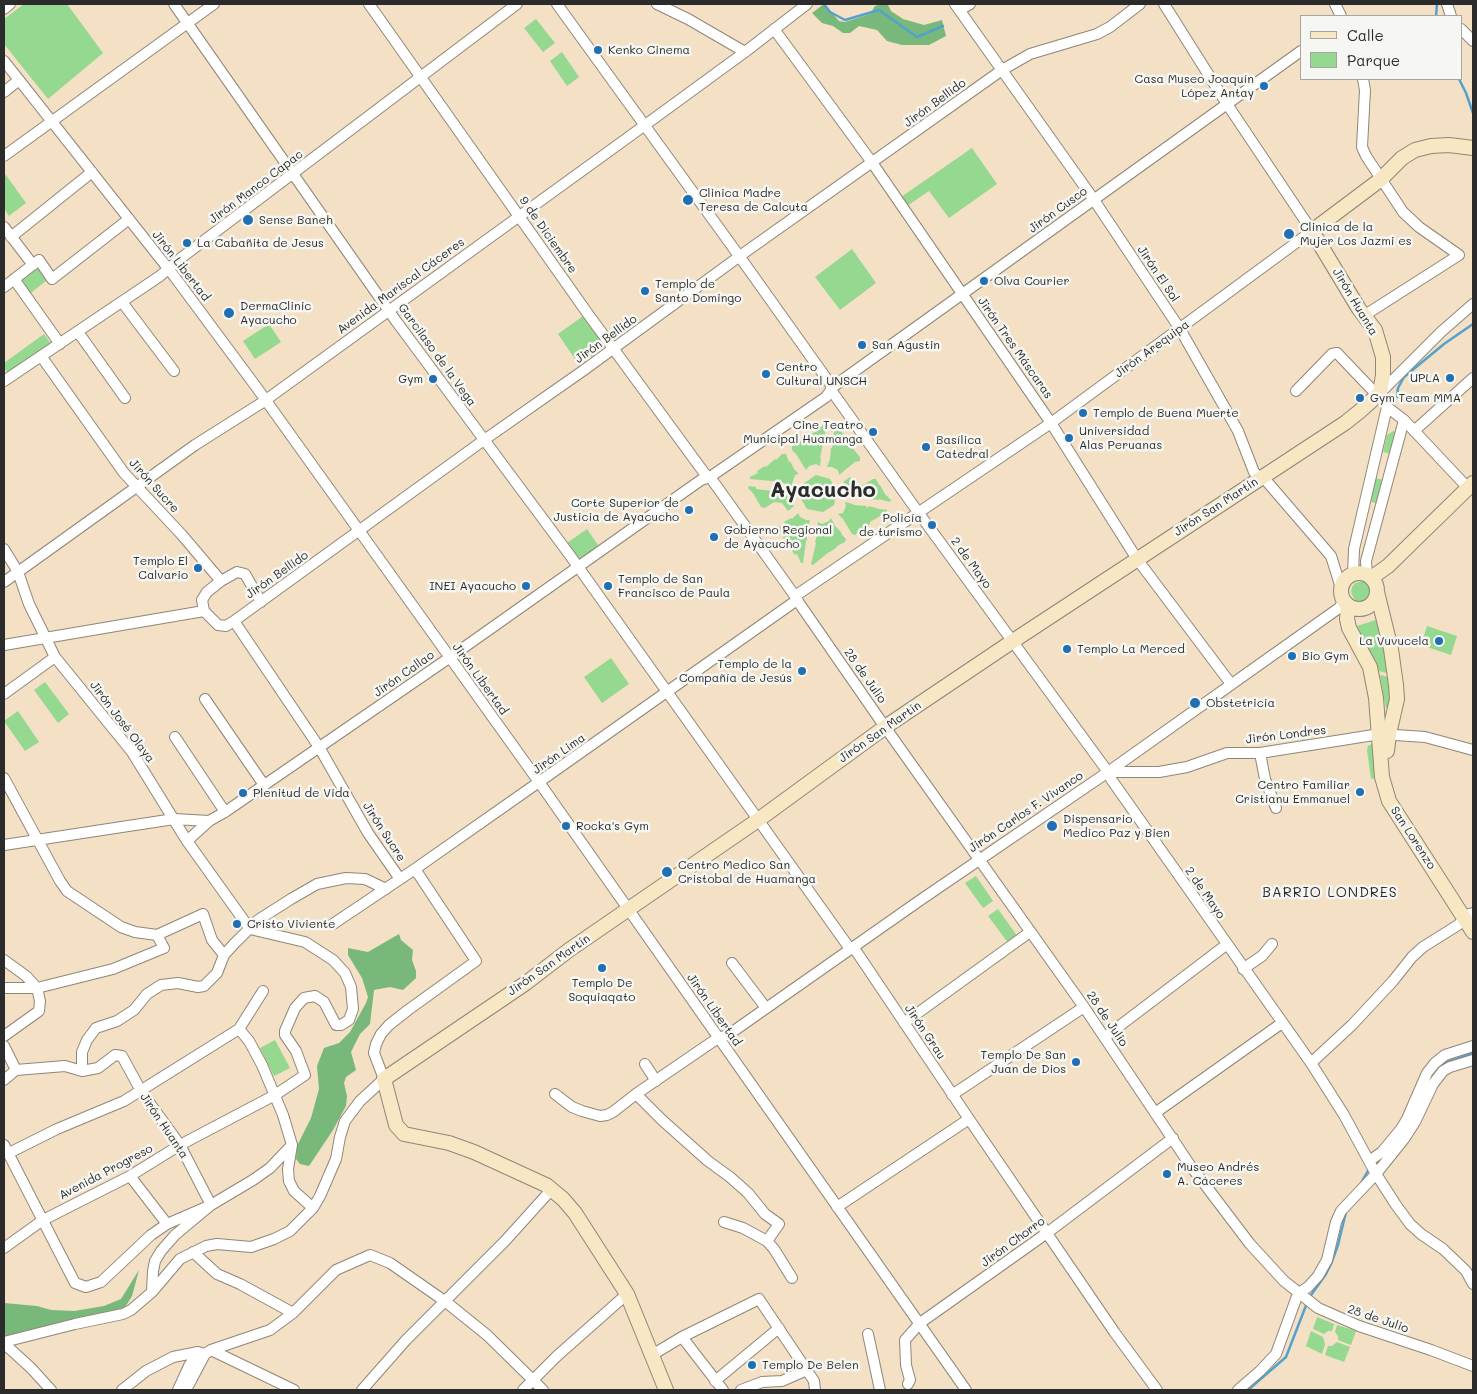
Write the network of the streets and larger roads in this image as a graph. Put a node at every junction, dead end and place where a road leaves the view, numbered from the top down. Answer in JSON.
{"nodes":[{"id":1,"x":10,"y":4,"type":"edge"},
{"id":2,"x":174,"y":4,"type":"edge"},
{"id":3,"x":214,"y":4,"type":"edge"},
{"id":4,"x":369,"y":4,"type":"edge"},
{"id":5,"x":517,"y":4,"type":"edge"},
{"id":6,"x":557,"y":4,"type":"edge"},
{"id":7,"x":657,"y":4,"type":"edge"},
{"id":8,"x":970,"y":4,"type":"edge"},
{"id":9,"x":1140,"y":4,"type":"edge"},
{"id":10,"x":1164,"y":4,"type":"edge"},
{"id":11,"x":1335,"y":4,"type":"edge"},
{"id":12,"x":806,"y":5,"type":"edge"},
{"id":13,"x":957,"y":7,"type":"edge"},
{"id":14,"x":4,"y":9,"type":"edge"},
{"id":15,"x":1341,"y":15,"type":"edge"},
{"id":16,"x":188,"y":23,"type":"junction"},
{"id":17,"x":774,"y":29,"type":"junction"},
{"id":18,"x":1462,"y":29,"type":"edge"},
{"id":19,"x":1473,"y":42,"type":"edge"},
{"id":20,"x":745,"y":52,"type":"junction"},
{"id":21,"x":1300,"y":52,"type":"edge"},
{"id":22,"x":4,"y":61,"type":"edge"},
{"id":23,"x":1002,"y":70,"type":"junction"},
{"id":24,"x":420,"y":78,"type":"junction"},
{"id":25,"x":19,"y":80,"type":"junction"},
{"id":26,"x":1363,"y":80,"type":"edge"},
{"id":27,"x":4,"y":92,"type":"edge"},
{"id":28,"x":1227,"y":104,"type":"junction"},
{"id":29,"x":51,"y":121,"type":"junction"},
{"id":30,"x":644,"y":126,"type":"junction"},
{"id":31,"x":1473,"y":148,"type":"edge"},
{"id":32,"x":4,"y":156,"type":"edge"},
{"id":33,"x":872,"y":163,"type":"junction"},
{"id":34,"x":92,"y":172,"type":"junction"},
{"id":35,"x":293,"y":174,"type":"junction"},
{"id":36,"x":1380,"y":180,"type":"junction"},
{"id":37,"x":1094,"y":200,"type":"junction"},
{"id":38,"x":519,"y":216,"type":"junction"},
{"id":39,"x":129,"y":219,"type":"junction"},
{"id":40,"x":4,"y":227,"type":"edge"},
{"id":41,"x":1312,"y":231,"type":"junction"},
{"id":42,"x":11,"y":237,"type":"junction"},
{"id":43,"x":740,"y":256,"type":"junction"},
{"id":44,"x":36,"y":263,"type":"junction"},
{"id":45,"x":168,"y":269,"type":"junction"},
{"id":46,"x":14,"y":279,"type":"junction"},
{"id":47,"x":4,"y":287,"type":"edge"},
{"id":48,"x":962,"y":294,"type":"junction"},
{"id":49,"x":122,"y":302,"type":"junction"},
{"id":50,"x":1473,"y":304,"type":"edge"},
{"id":51,"x":389,"y":311,"type":"junction"},
{"id":52,"x":1365,"y":315,"type":"junction"},
{"id":53,"x":1180,"y":329,"type":"junction"},
{"id":54,"x":78,"y":332,"type":"junction"},
{"id":55,"x":60,"y":344,"type":"junction"},
{"id":56,"x":614,"y":348,"type":"junction"},
{"id":57,"x":41,"y":356,"type":"junction"},
{"id":58,"x":174,"y":371,"type":"dead end"},
{"id":59,"x":1473,"y":378,"type":"edge"},
{"id":60,"x":4,"y":382,"type":"edge"},
{"id":61,"x":831,"y":390,"type":"junction"},
{"id":62,"x":1296,"y":391,"type":"dead end"},
{"id":63,"x":1379,"y":394,"type":"junction"},
{"id":64,"x":125,"y":398,"type":"dead end"},
{"id":65,"x":265,"y":399,"type":"junction"},
{"id":66,"x":1387,"y":407,"type":"junction"},
{"id":67,"x":1404,"y":420,"type":"junction"},
{"id":68,"x":1051,"y":422,"type":"junction"},
{"id":69,"x":1414,"y":431,"type":"junction"},
{"id":70,"x":484,"y":440,"type":"junction"},
{"id":71,"x":710,"y":477,"type":"junction"},
{"id":72,"x":1263,"y":477,"type":"junction"},
{"id":73,"x":137,"y":486,"type":"junction"},
{"id":74,"x":1471,"y":489,"type":"edge"},
{"id":75,"x":918,"y":512,"type":"junction"},
{"id":76,"x":360,"y":531,"type":"junction"},
{"id":77,"x":4,"y":549,"type":"edge"},
{"id":78,"x":1137,"y":559,"type":"junction"},
{"id":79,"x":577,"y":567,"type":"junction"},
{"id":80,"x":18,"y":572,"type":"junction"},
{"id":81,"x":1352,"y":574,"type":"junction"},
{"id":82,"x":221,"y":581,"type":"junction"},
{"id":83,"x":4,"y":582,"type":"edge"},
{"id":84,"x":1373,"y":583,"type":"junction"},
{"id":85,"x":796,"y":598,"type":"junction"},
{"id":86,"x":1345,"y":598,"type":"junction"},
{"id":87,"x":261,"y":602,"type":"junction"},
{"id":88,"x":204,"y":611,"type":"junction"},
{"id":89,"x":234,"y":621,"type":"junction"},
{"id":90,"x":47,"y":637,"type":"junction"},
{"id":91,"x":1013,"y":640,"type":"junction"},
{"id":92,"x":4,"y":645,"type":"edge"},
{"id":93,"x":55,"y":657,"type":"junction"},
{"id":94,"x":449,"y":658,"type":"junction"},
{"id":95,"x":1231,"y":684,"type":"junction"},
{"id":96,"x":667,"y":693,"type":"junction"},
{"id":97,"x":4,"y":694,"type":"edge"},
{"id":98,"x":205,"y":699,"type":"dead end"},
{"id":99,"x":885,"y":728,"type":"junction"},
{"id":100,"x":1384,"y":734,"type":"junction"},
{"id":101,"x":175,"y":736,"type":"dead end"},
{"id":102,"x":319,"y":747,"type":"junction"},
{"id":103,"x":1473,"y":750,"type":"edge"},
{"id":104,"x":1260,"y":754,"type":"junction"},
{"id":105,"x":1108,"y":772,"type":"junction"},
{"id":106,"x":4,"y":778,"type":"edge"},
{"id":107,"x":539,"y":782,"type":"junction"},
{"id":108,"x":264,"y":785,"type":"junction"},
{"id":109,"x":1276,"y":808,"type":"dead end"},
{"id":110,"x":225,"y":812,"type":"junction"},
{"id":111,"x":174,"y":819,"type":"junction"},
{"id":112,"x":758,"y":820,"type":"junction"},
{"id":113,"x":209,"y":821,"type":"junction"},
{"id":114,"x":39,"y":840,"type":"junction"},
{"id":115,"x":187,"y":841,"type":"junction"},
{"id":116,"x":4,"y":845,"type":"edge"},
{"id":117,"x":979,"y":860,"type":"junction"},
{"id":118,"x":415,"y":869,"type":"junction"},
{"id":119,"x":400,"y":879,"type":"junction"},
{"id":120,"x":386,"y":889,"type":"junction"},
{"id":121,"x":628,"y":910,"type":"junction"},
{"id":122,"x":1470,"y":917,"type":"edge"},
{"id":123,"x":333,"y":924,"type":"dead end"},
{"id":124,"x":250,"y":929,"type":"junction"},
{"id":125,"x":1030,"y":932,"type":"junction"},
{"id":126,"x":1473,"y":932,"type":"edge"},
{"id":127,"x":157,"y":935,"type":"junction"},
{"id":128,"x":1272,"y":944,"type":"dead end"},
{"id":129,"x":1226,"y":945,"type":"junction"},
{"id":130,"x":852,"y":948,"type":"junction"},
{"id":131,"x":224,"y":955,"type":"junction"},
{"id":132,"x":4,"y":960,"type":"edge"},
{"id":133,"x":732,"y":963,"type":"dead end"},
{"id":134,"x":1243,"y":969,"type":"junction"},
{"id":135,"x":4,"y":988,"type":"edge"},
{"id":136,"x":36,"y":988,"type":"junction"},
{"id":137,"x":263,"y":991,"type":"dead end"},
{"id":138,"x":1084,"y":1007,"type":"junction"},
{"id":139,"x":766,"y":1008,"type":"junction"},
{"id":140,"x":904,"y":1023,"type":"junction"},
{"id":141,"x":1282,"y":1023,"type":"junction"},
{"id":142,"x":239,"y":1029,"type":"junction"},
{"id":143,"x":4,"y":1036,"type":"edge"},
{"id":144,"x":1104,"y":1037,"type":"junction"},
{"id":145,"x":718,"y":1038,"type":"junction"},
{"id":146,"x":4,"y":1046,"type":"edge"},
{"id":147,"x":1473,"y":1046,"type":"edge"},
{"id":148,"x":1473,"y":1060,"type":"edge"},
{"id":149,"x":1311,"y":1063,"type":"junction"},
{"id":150,"x":645,"y":1064,"type":"dead end"},
{"id":151,"x":16,"y":1070,"type":"junction"},
{"id":152,"x":82,"y":1071,"type":"junction"},
{"id":153,"x":384,"y":1079,"type":"junction"},
{"id":154,"x":4,"y":1080,"type":"edge"},
{"id":155,"x":656,"y":1081,"type":"junction"},
{"id":156,"x":141,"y":1091,"type":"junction"},
{"id":157,"x":555,"y":1094,"type":"dead end"},
{"id":158,"x":636,"y":1094,"type":"junction"},
{"id":159,"x":275,"y":1095,"type":"junction"},
{"id":160,"x":952,"y":1095,"type":"junction"},
{"id":161,"x":1155,"y":1113,"type":"junction"},
{"id":162,"x":969,"y":1119,"type":"junction"},
{"id":163,"x":1172,"y":1138,"type":"junction"},
{"id":164,"x":180,"y":1145,"type":"junction"},
{"id":165,"x":292,"y":1145,"type":"junction"},
{"id":166,"x":6,"y":1149,"type":"edge"},
{"id":167,"x":1373,"y":1167,"type":"junction"},
{"id":168,"x":130,"y":1176,"type":"junction"},
{"id":169,"x":551,"y":1190,"type":"junction"},
{"id":170,"x":210,"y":1206,"type":"junction"},
{"id":171,"x":837,"y":1207,"type":"junction"},
{"id":172,"x":313,"y":1208,"type":"junction"},
{"id":173,"x":43,"y":1220,"type":"junction"},
{"id":174,"x":724,"y":1222,"type":"dead end"},
{"id":175,"x":167,"y":1224,"type":"junction"},
{"id":176,"x":1047,"y":1232,"type":"junction"},
{"id":177,"x":767,"y":1242,"type":"junction"},
{"id":178,"x":4,"y":1248,"type":"edge"},
{"id":179,"x":193,"y":1252,"type":"junction"},
{"id":180,"x":792,"y":1278,"type":"dead end"},
{"id":181,"x":1473,"y":1284,"type":"edge"},
{"id":182,"x":152,"y":1292,"type":"junction"},
{"id":183,"x":627,"y":1294,"type":"junction"},
{"id":184,"x":1300,"y":1294,"type":"junction"},
{"id":185,"x":446,"y":1302,"type":"junction"},
{"id":186,"x":293,"y":1313,"type":"junction"},
{"id":187,"x":920,"y":1323,"type":"junction"},
{"id":188,"x":779,"y":1328,"type":"junction"},
{"id":189,"x":868,"y":1334,"type":"dead end"},
{"id":190,"x":682,"y":1337,"type":"junction"},
{"id":191,"x":4,"y":1344,"type":"edge"},
{"id":192,"x":205,"y":1352,"type":"junction"},
{"id":193,"x":652,"y":1355,"type":"junction"},
{"id":194,"x":1473,"y":1366,"type":"edge"},
{"id":195,"x":807,"y":1370,"type":"junction"},
{"id":196,"x":534,"y":1380,"type":"junction"},
{"id":197,"x":715,"y":1381,"type":"junction"},
{"id":198,"x":908,"y":1384,"type":"dead end"},
{"id":199,"x":51,"y":1390,"type":"edge"},
{"id":200,"x":122,"y":1390,"type":"edge"},
{"id":201,"x":178,"y":1390,"type":"edge"},
{"id":202,"x":186,"y":1390,"type":"edge"},
{"id":203,"x":294,"y":1390,"type":"edge"},
{"id":204,"x":362,"y":1390,"type":"edge"},
{"id":205,"x":523,"y":1390,"type":"edge"},
{"id":206,"x":543,"y":1390,"type":"edge"},
{"id":207,"x":666,"y":1390,"type":"edge"},
{"id":208,"x":723,"y":1390,"type":"edge"},
{"id":209,"x":741,"y":1390,"type":"edge"},
{"id":210,"x":815,"y":1390,"type":"edge"},
{"id":211,"x":880,"y":1390,"type":"edge"},
{"id":212,"x":966,"y":1390,"type":"edge"},
{"id":213,"x":1157,"y":1390,"type":"edge"},
{"id":214,"x":1238,"y":1390,"type":"edge"}],
"edges":[{"from":1,"to":14,"type":"street"},
{"from":2,"to":16,"type":"street","name":"Garcilaso de la Vega"},
{"from":3,"to":16,"type":"street"},
{"from":4,"to":24,"type":"street","name":"9 de Diciembre"},
{"from":5,"to":24,"type":"street","name":"Jirón Manco Capac"},
{"from":6,"to":30,"type":"street","name":"2 de Mayo"},
{"from":7,"to":20,"type":"street"},
{"from":8,"to":13,"type":"street"},
{"from":9,"to":23,"type":"street","name":"Jirón Bellido"},
{"from":10,"to":28,"type":"street"},
{"from":11,"to":15,"type":"street"},
{"from":12,"to":17,"type":"street","name":"Avenida Mariscal Cáceres"},
{"from":13,"to":23,"type":"street","name":"Jirón El Sol"},
{"from":16,"to":29,"type":"street"},
{"from":16,"to":35,"type":"street","name":"Garcilaso de la Vega"},
{"from":17,"to":20,"type":"street","name":"Avenida Mariscal Cáceres"},
{"from":17,"to":33,"type":"street","name":"Jirón Tres Máscaras"},
{"from":18,"to":19,"type":"street"},
{"from":20,"to":30,"type":"street","name":"Avenida Mariscal Cáceres"},
{"from":21,"to":28,"type":"street","name":"Jirón Cusco"},
{"from":22,"to":25,"type":"street","name":"Jirón Libertad"},
{"from":23,"to":33,"type":"street","name":"Jirón Bellido"},
{"from":23,"to":37,"type":"street","name":"Jirón El Sol"},
{"from":24,"to":35,"type":"street","name":"Jirón Manco Capac"},
{"from":24,"to":38,"type":"street","name":"9 de Diciembre"},
{"from":25,"to":27,"type":"street"},
{"from":25,"to":29,"type":"street","name":"Jirón Libertad"},
{"from":26,"to":36,"type":"street"},
{"from":28,"to":37,"type":"street","name":"Jirón Cusco"},
{"from":28,"to":41,"type":"street"},
{"from":29,"to":32,"type":"street"},
{"from":29,"to":34,"type":"street","name":"Jirón Libertad"},
{"from":30,"to":38,"type":"street","name":"Avenida Mariscal Cáceres"},
{"from":30,"to":43,"type":"street","name":"2 de Mayo"},
{"from":31,"to":36,"type":"street","name":"Jirón Arequipa"},
{"from":33,"to":43,"type":"street","name":"Jirón Bellido"},
{"from":33,"to":48,"type":"street","name":"Jirón Tres Máscaras"},
{"from":34,"to":39,"type":"street","name":"Jirón Libertad"},
{"from":34,"to":42,"type":"street"},
{"from":35,"to":45,"type":"street","name":"Jirón Manco Capac"},
{"from":35,"to":51,"type":"street","name":"Garcilaso de la Vega"},
{"from":36,"to":41,"type":"street","name":"Jirón Arequipa"},
{"from":36,"to":52,"type":"street"},
{"from":37,"to":48,"type":"street","name":"Jirón Cusco"},
{"from":37,"to":53,"type":"street","name":"Jirón El Sol"},
{"from":38,"to":51,"type":"street","name":"Avenida Mariscal Cáceres"},
{"from":38,"to":56,"type":"street","name":"9 de Diciembre"},
{"from":39,"to":44,"type":"street"},
{"from":39,"to":45,"type":"street","name":"Jirón Libertad"},
{"from":40,"to":42,"type":"street"},
{"from":41,"to":52,"type":"street","name":"Jirón Huanta"},
{"from":41,"to":53,"type":"street","name":"Jirón Arequipa"},
{"from":42,"to":44,"type":"street"},
{"from":43,"to":56,"type":"street","name":"Jirón Bellido"},
{"from":43,"to":61,"type":"street","name":"2 de Mayo"},
{"from":44,"to":46,"type":"street"},
{"from":45,"to":49,"type":"street","name":"Jirón Manco Capac"},
{"from":45,"to":65,"type":"street","name":"Jirón Libertad"},
{"from":46,"to":47,"type":"street"},
{"from":46,"to":55,"type":"street"},
{"from":48,"to":61,"type":"street","name":"Jirón Cusco"},
{"from":48,"to":68,"type":"street","name":"Jirón Tres Máscaras"},
{"from":49,"to":54,"type":"street","name":"Jirón Manco Capac"},
{"from":49,"to":58,"type":"street"},
{"from":50,"to":63,"type":"street"},
{"from":51,"to":65,"type":"street","name":"Avenida Mariscal Cáceres"},
{"from":51,"to":70,"type":"street","name":"Garcilaso de la Vega"},
{"from":52,"to":63,"type":"street","name":"Jirón Huanta"},
{"from":53,"to":68,"type":"street","name":"Jirón Arequipa"},
{"from":53,"to":72,"type":"street","name":"Jirón El Sol"},
{"from":54,"to":55,"type":"street","name":"Jirón Manco Capac"},
{"from":54,"to":64,"type":"street"},
{"from":55,"to":57,"type":"street","name":"Jirón Manco Capac"},
{"from":56,"to":70,"type":"street","name":"Jirón Bellido"},
{"from":56,"to":71,"type":"street","name":"9 de Diciembre"},
{"from":57,"to":60,"type":"street","name":"Jirón Manco Capac"},
{"from":57,"to":73,"type":"street","name":"Jirón Sucre"},
{"from":59,"to":69,"type":"street"},
{"from":61,"to":71,"type":"street","name":"Jirón Cusco"},
{"from":61,"to":75,"type":"street","name":"2 de Mayo"},
{"from":62,"to":63,"type":"street"},
{"from":63,"to":66,"type":"street"},
{"from":63,"to":72,"type":"street","name":"Jirón San Martín"},
{"from":65,"to":73,"type":"street","name":"Avenida Mariscal Cáceres"},
{"from":65,"to":76,"type":"street","name":"Jirón Libertad"},
{"from":66,"to":67,"type":"street"},
{"from":66,"to":81,"type":"street"},
{"from":67,"to":69,"type":"street"},
{"from":67,"to":84,"type":"street"},
{"from":68,"to":75,"type":"street","name":"Jirón Arequipa"},
{"from":68,"to":78,"type":"street","name":"Jirón Tres Máscaras"},
{"from":69,"to":74,"type":"street"},
{"from":70,"to":76,"type":"street","name":"Jirón Bellido"},
{"from":70,"to":79,"type":"street","name":"Garcilaso de la Vega"},
{"from":71,"to":79,"type":"street","name":"Jirón Callao"},
{"from":71,"to":85,"type":"street","name":"28 de Julio"},
{"from":72,"to":78,"type":"street","name":"Jirón San Martín"},
{"from":72,"to":86,"type":"street","name":"Jirón El Sol"},
{"from":73,"to":80,"type":"street","name":"Avenida Mariscal Cáceres"},
{"from":73,"to":82,"type":"street","name":"Jirón Sucre"},
{"from":74,"to":84,"type":"street"},
{"from":75,"to":85,"type":"street","name":"Jirón Arequipa"},
{"from":75,"to":91,"type":"street","name":"2 de Mayo"},
{"from":76,"to":87,"type":"street","name":"Jirón Bellido"},
{"from":76,"to":94,"type":"street","name":"Jirón Libertad"},
{"from":77,"to":80,"type":"street","name":"Jirón José Olaya"},
{"from":78,"to":91,"type":"street","name":"Jirón San Martín"},
{"from":78,"to":95,"type":"street","name":"Jirón Tres Máscaras"},
{"from":79,"to":94,"type":"street","name":"Jirón Callao"},
{"from":79,"to":96,"type":"street","name":"Garcilaso de la Vega"},
{"from":80,"to":83,"type":"street","name":"Avenida Mariscal Cáceres"},
{"from":80,"to":90,"type":"street","name":"Jirón José Olaya"},
{"from":81,"to":84,"type":"street"},
{"from":81,"to":86,"type":"street"},
{"from":82,"to":87,"type":"street"},
{"from":82,"to":88,"type":"street"},
{"from":84,"to":86,"type":"street"},
{"from":84,"to":100,"type":"street"},
{"from":85,"to":96,"type":"street","name":"Jirón Lima"},
{"from":85,"to":99,"type":"street","name":"28 de Julio"},
{"from":86,"to":95,"type":"street","name":"Jirón Carlos F. Vivanco"},
{"from":86,"to":100,"type":"street"},
{"from":87,"to":89,"type":"street","name":"Jirón Bellido"},
{"from":88,"to":89,"type":"street"},
{"from":88,"to":90,"type":"street"},
{"from":89,"to":102,"type":"street","name":"Jirón Sucre"},
{"from":90,"to":92,"type":"street"},
{"from":90,"to":93,"type":"street","name":"Jirón José Olaya"},
{"from":91,"to":99,"type":"street","name":"Jirón San Martín"},
{"from":91,"to":105,"type":"street","name":"2 de Mayo"},
{"from":93,"to":97,"type":"street"},
{"from":93,"to":111,"type":"street","name":"Jirón José Olaya"},
{"from":94,"to":102,"type":"street","name":"Jirón Callao"},
{"from":94,"to":107,"type":"street","name":"Jirón Libertad"},
{"from":95,"to":105,"type":"street","name":"Jirón Carlos F. Vivanco"},
{"from":96,"to":107,"type":"street","name":"Jirón Lima"},
{"from":96,"to":112,"type":"street","name":"Jirón Grau"},
{"from":98,"to":108,"type":"street"},
{"from":99,"to":112,"type":"street","name":"Jirón San Martín"},
{"from":99,"to":117,"type":"street","name":"28 de Julio"},
{"from":100,"to":103,"type":"street","name":"Jirón Londres"},
{"from":100,"to":104,"type":"street","name":"Jirón Londres"},
{"from":100,"to":122,"type":"street","name":"San Lorenzo"},
{"from":101,"to":110,"type":"street"},
{"from":102,"to":108,"type":"street","name":"Jirón Callao"},
{"from":102,"to":119,"type":"street","name":"Jirón Sucre"},
{"from":104,"to":105,"type":"street","name":"Jirón Londres"},
{"from":104,"to":109,"type":"street"},
{"from":105,"to":117,"type":"street","name":"Jirón Carlos F. Vivanco"},
{"from":105,"to":129,"type":"street","name":"2 de Mayo"},
{"from":106,"to":114,"type":"street"},
{"from":107,"to":118,"type":"street","name":"Jirón Lima"},
{"from":107,"to":121,"type":"street","name":"Jirón Libertad"},
{"from":108,"to":110,"type":"street","name":"Jirón Callao"},
{"from":110,"to":113,"type":"street","name":"Jirón Callao"},
{"from":111,"to":113,"type":"street"},
{"from":111,"to":114,"type":"street"},
{"from":111,"to":115,"type":"street","name":"Jirón José Olaya"},
{"from":112,"to":121,"type":"street","name":"Jirón San Martín"},
{"from":112,"to":130,"type":"street","name":"Jirón Grau"},
{"from":113,"to":115,"type":"street","name":"Jirón Callao"},
{"from":114,"to":116,"type":"street"},
{"from":114,"to":127,"type":"street"},
{"from":115,"to":124,"type":"street","name":"Jirón José Olaya"},
{"from":117,"to":125,"type":"street","name":"28 de Julio"},
{"from":117,"to":130,"type":"street","name":"Jirón Carlos F. Vivanco"},
{"from":118,"to":119,"type":"street","name":"Jirón Lima"},
{"from":118,"to":153,"type":"street","name":"Jirón Sucre"},
{"from":119,"to":120,"type":"street","name":"Jirón Lima"},
{"from":120,"to":123,"type":"street","name":"Jirón Lima"},
{"from":120,"to":124,"type":"street"},
{"from":121,"to":145,"type":"street","name":"Jirón Libertad"},
{"from":121,"to":153,"type":"street","name":"Jirón San Martín"},
{"from":122,"to":126,"type":"street","name":"San Lorenzo"},
{"from":122,"to":149,"type":"street"},
{"from":124,"to":131,"type":"street"},
{"from":124,"to":159,"type":"street","name":"Avenida Progreso"},
{"from":125,"to":138,"type":"street","name":"28 de Julio"},
{"from":125,"to":140,"type":"street"},
{"from":127,"to":131,"type":"street"},
{"from":127,"to":136,"type":"street"},
{"from":128,"to":134,"type":"street"},
{"from":129,"to":134,"type":"street","name":"2 de Mayo"},
{"from":129,"to":144,"type":"street"},
{"from":130,"to":139,"type":"street","name":"Jirón Carlos F. Vivanco"},
{"from":130,"to":140,"type":"street","name":"Jirón Grau"},
{"from":131,"to":152,"type":"street"},
{"from":132,"to":136,"type":"street"},
{"from":133,"to":139,"type":"street"},
{"from":134,"to":141,"type":"street","name":"2 de Mayo"},
{"from":135,"to":136,"type":"street"},
{"from":136,"to":143,"type":"street"},
{"from":137,"to":142,"type":"street"},
{"from":138,"to":144,"type":"street","name":"28 de Julio"},
{"from":138,"to":160,"type":"street"},
{"from":139,"to":145,"type":"street","name":"Jirón Carlos F. Vivanco"},
{"from":140,"to":160,"type":"street","name":"Jirón Grau"},
{"from":141,"to":149,"type":"street","name":"2 de Mayo"},
{"from":141,"to":161,"type":"street"},
{"from":142,"to":156,"type":"street"},
{"from":142,"to":159,"type":"street"},
{"from":144,"to":161,"type":"street","name":"28 de Julio"},
{"from":145,"to":155,"type":"street","name":"Jirón Carlos F. Vivanco"},
{"from":145,"to":171,"type":"street","name":"Jirón Libertad"},
{"from":146,"to":151,"type":"street"},
{"from":147,"to":167,"type":"street"},
{"from":148,"to":167,"type":"street"},
{"from":149,"to":167,"type":"street","name":"2 de Mayo"},
{"from":150,"to":155,"type":"street"},
{"from":151,"to":152,"type":"street"},
{"from":151,"to":154,"type":"street"},
{"from":152,"to":156,"type":"street","name":"Jirón Huanta"},
{"from":153,"to":169,"type":"street"},
{"from":153,"to":172,"type":"street"},
{"from":155,"to":158,"type":"street","name":"Jirón Carlos F. Vivanco"},
{"from":156,"to":164,"type":"street","name":"Jirón Huanta"},
{"from":156,"to":166,"type":"street"},
{"from":157,"to":158,"type":"street","name":"Jirón Carlos F. Vivanco"},
{"from":158,"to":177,"type":"street"},
{"from":159,"to":164,"type":"street","name":"Avenida Progreso"},
{"from":159,"to":165,"type":"street"},
{"from":160,"to":162,"type":"street","name":"Jirón Grau"},
{"from":161,"to":163,"type":"street","name":"28 de Julio"},
{"from":162,"to":171,"type":"street"},
{"from":162,"to":176,"type":"street","name":"Jirón Grau"},
{"from":163,"to":176,"type":"street","name":"Jirón Chorro"},
{"from":163,"to":184,"type":"street","name":"28 de Julio"},
{"from":164,"to":168,"type":"street","name":"Avenida Progreso"},
{"from":164,"to":170,"type":"street","name":"Jirón Huanta"},
{"from":165,"to":170,"type":"street"},
{"from":165,"to":172,"type":"street"},
{"from":166,"to":173,"type":"street"},
{"from":167,"to":181,"type":"street","name":"2 de Mayo"},
{"from":167,"to":184,"type":"street"},
{"from":168,"to":173,"type":"street","name":"Avenida Progreso"},
{"from":168,"to":175,"type":"street"},
{"from":169,"to":183,"type":"street"},
{"from":169,"to":185,"type":"street"},
{"from":170,"to":175,"type":"street"},
{"from":170,"to":182,"type":"street"},
{"from":171,"to":187,"type":"street","name":"Jirón Libertad"},
{"from":172,"to":179,"type":"street"},
{"from":173,"to":175,"type":"street"},
{"from":173,"to":178,"type":"street","name":"Avenida Progreso"},
{"from":174,"to":177,"type":"street"},
{"from":176,"to":187,"type":"street","name":"Jirón Chorro"},
{"from":176,"to":213,"type":"street","name":"Jirón Grau"},
{"from":177,"to":180,"type":"street"},
{"from":179,"to":182,"type":"street"},
{"from":179,"to":186,"type":"street"},
{"from":182,"to":191,"type":"street"},
{"from":183,"to":193,"type":"street"},
{"from":183,"to":196,"type":"street"},
{"from":184,"to":194,"type":"street","name":"28 de Julio"},
{"from":184,"to":214,"type":"street"},
{"from":185,"to":186,"type":"street"},
{"from":185,"to":196,"type":"street"},
{"from":185,"to":204,"type":"street"},
{"from":186,"to":192,"type":"street"},
{"from":187,"to":198,"type":"street","name":"Jirón Chorro"},
{"from":187,"to":212,"type":"street","name":"Jirón Libertad"},
{"from":188,"to":190,"type":"street"},
{"from":188,"to":195,"type":"street"},
{"from":188,"to":197,"type":"street"},
{"from":189,"to":211,"type":"street"},
{"from":190,"to":193,"type":"street"},
{"from":190,"to":197,"type":"street"},
{"from":191,"to":199,"type":"street"},
{"from":192,"to":200,"type":"street"},
{"from":192,"to":201,"type":"street"},
{"from":192,"to":202,"type":"street"},
{"from":192,"to":203,"type":"street"},
{"from":193,"to":207,"type":"street"},
{"from":195,"to":209,"type":"street"},
{"from":195,"to":210,"type":"street"},
{"from":196,"to":205,"type":"street"},
{"from":196,"to":206,"type":"street"},
{"from":197,"to":208,"type":"street"}]}
